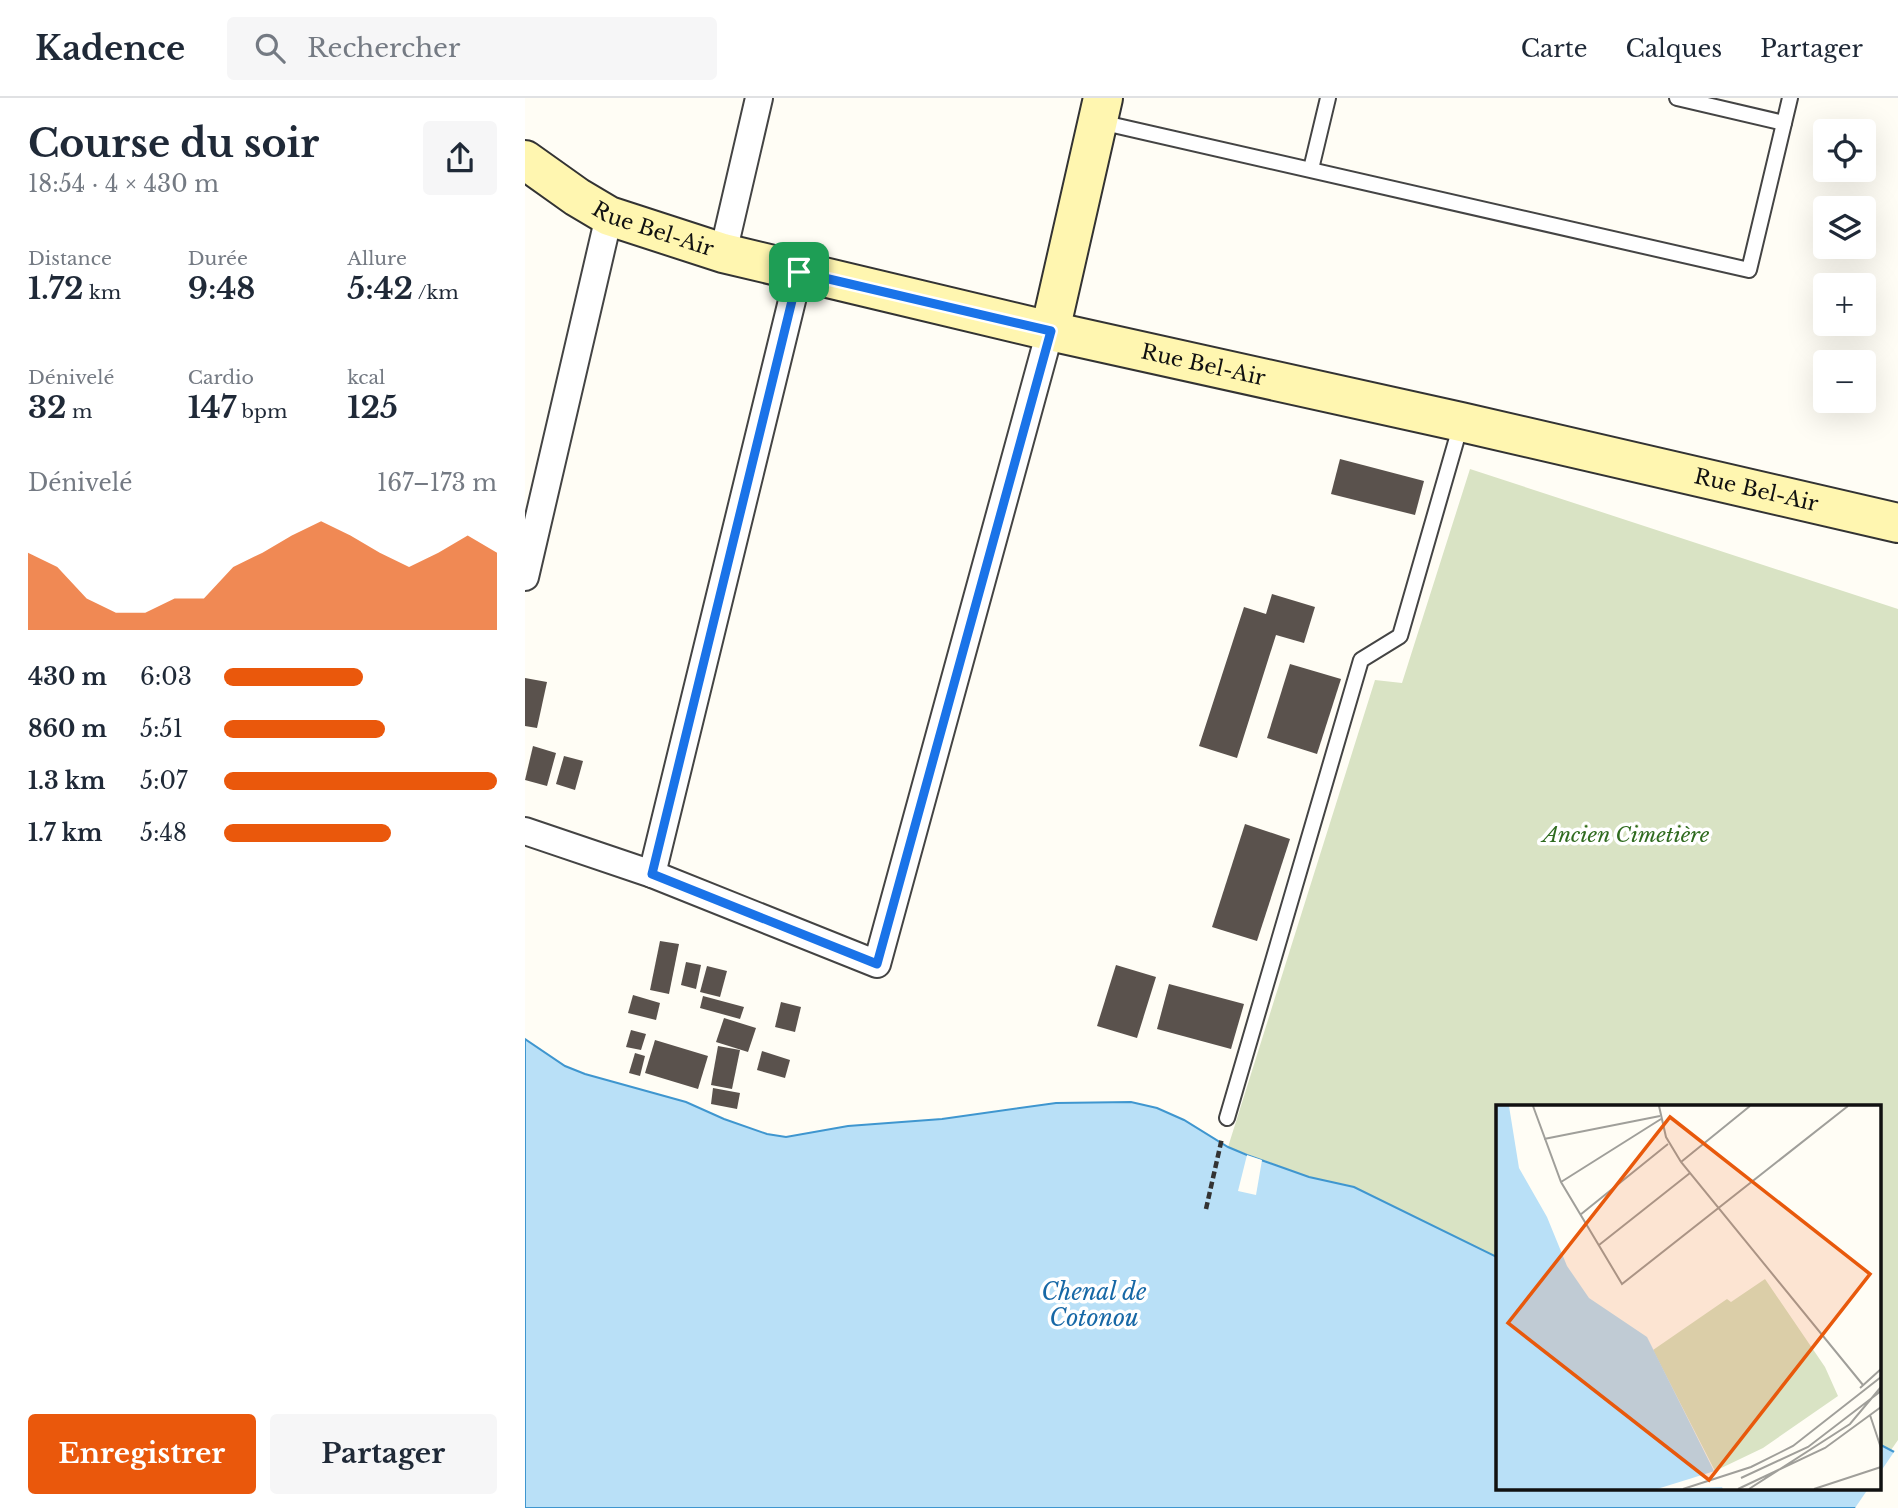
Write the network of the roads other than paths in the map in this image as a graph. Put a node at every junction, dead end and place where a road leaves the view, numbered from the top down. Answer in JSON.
{"nodes":[{"id":1,"x":759,"y":98,"type":"edge"},
{"id":2,"x":1328,"y":98,"type":"edge"},
{"id":3,"x":1677,"y":98,"type":"edge"},
{"id":4,"x":1790,"y":98,"type":"edge"},
{"id":5,"x":1100,"y":110,"type":"edge"},
{"id":6,"x":1784,"y":123,"type":"junction"},
{"id":7,"x":525,"y":160,"type":"edge"},
{"id":8,"x":1311,"y":169,"type":"junction"},
{"id":9,"x":609,"y":216,"type":"junction"},
{"id":10,"x":723,"y":253,"type":"junction"},
{"id":11,"x":799,"y":272,"type":"junction"},
{"id":12,"x":1051,"y":331,"type":"junction"},
{"id":13,"x":1461,"y":422,"type":"junction"},
{"id":14,"x":1898,"y":523,"type":"edge"},
{"id":15,"x":525,"y":577,"type":"edge"},
{"id":16,"x":525,"y":831,"type":"edge"},
{"id":17,"x":652,"y":874,"type":"junction"},
{"id":18,"x":1227,"y":1118,"type":"road end"}],
"edges":[{"from":1,"to":10,"type":"street"},
{"from":2,"to":8,"type":"lane"},
{"from":3,"to":6,"type":"lane"},
{"from":4,"to":6,"type":"lane"},
{"from":5,"to":8,"type":"lane"},
{"from":5,"to":12,"type":"main road"},
{"from":6,"to":8,"type":"lane"},
{"from":7,"to":9,"type":"main road","name":"Rue Bel-Air"},
{"from":9,"to":10,"type":"main road","name":"Rue Bel-Air"},
{"from":9,"to":15,"type":"street"},
{"from":10,"to":11,"type":"main road","name":"Rue Bel-Air"},
{"from":11,"to":12,"type":"main road","name":"Rue Bel-Air"},
{"from":11,"to":17,"type":"street"},
{"from":12,"to":13,"type":"main road","name":"Rue Bel-Air"},
{"from":12,"to":17,"type":"street"},
{"from":13,"to":14,"type":"main road","name":"Rue Bel-Air"},
{"from":13,"to":18,"type":"lane"},
{"from":16,"to":17,"type":"street"}]}
